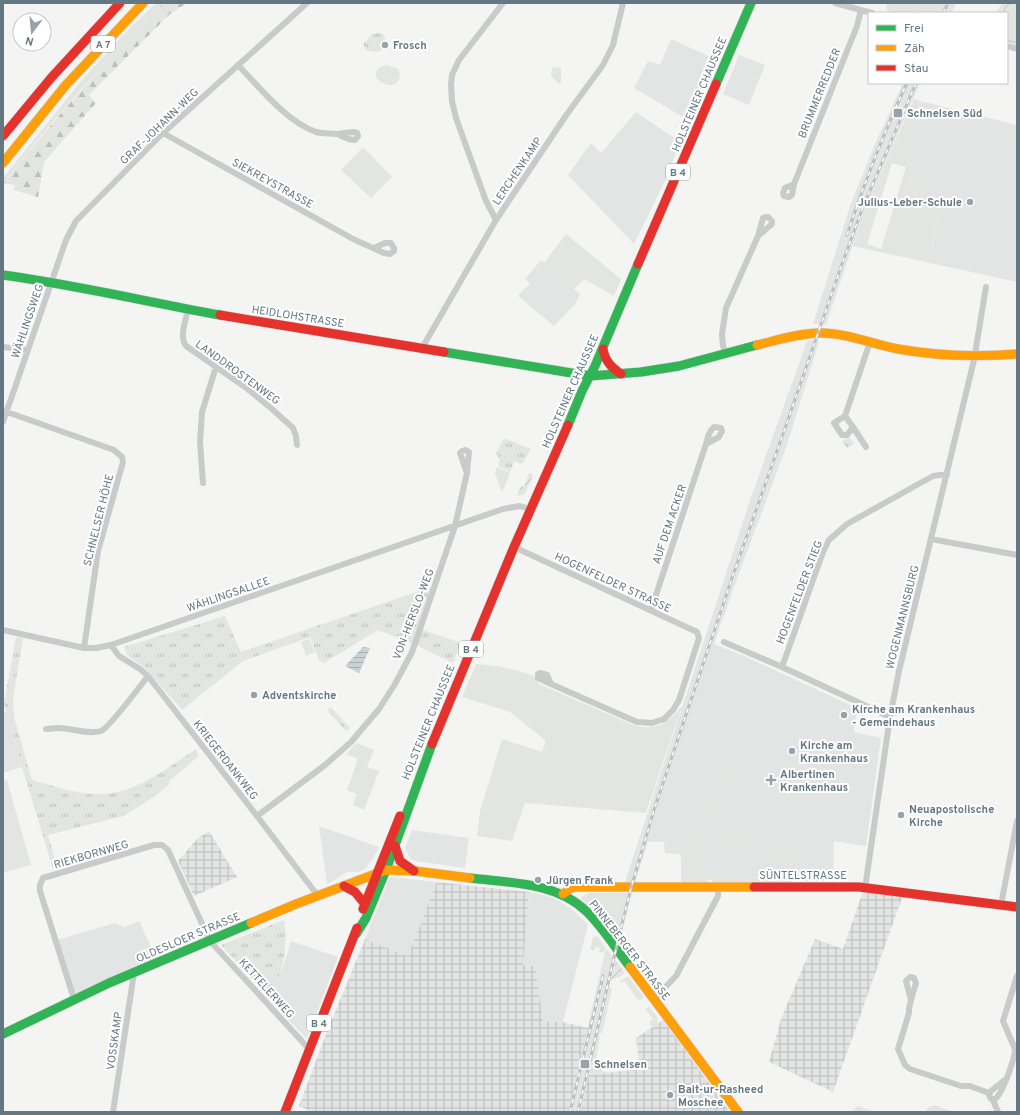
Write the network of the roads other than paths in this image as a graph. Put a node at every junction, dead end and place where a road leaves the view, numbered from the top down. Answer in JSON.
{"nodes":[{"id":1,"x":120,"y":3,"type":"edge"},
{"id":2,"x":143,"y":3,"type":"edge"},
{"id":3,"x":307,"y":3,"type":"edge"},
{"id":4,"x":503,"y":3,"type":"edge"},
{"id":5,"x":623,"y":3,"type":"edge"},
{"id":6,"x":751,"y":3,"type":"edge"},
{"id":7,"x":835,"y":3,"type":"edge"},
{"id":8,"x":860,"y":10,"type":"junction"},
{"id":9,"x":868,"y":12,"type":"edge"},
{"id":10,"x":238,"y":65,"type":"junction"},
{"id":11,"x":163,"y":133,"type":"junction"},
{"id":12,"x":337,"y":134,"type":"dead end"},
{"id":13,"x":3,"y":136,"type":"edge"},
{"id":14,"x":3,"y":163,"type":"edge"},
{"id":15,"x":794,"y":184,"type":"dead end"},
{"id":16,"x":496,"y":220,"type":"junction"},
{"id":17,"x":758,"y":236,"type":"dead end"},
{"id":18,"x":374,"y":248,"type":"dead end"},
{"id":19,"x":3,"y":275,"type":"edge"},
{"id":20,"x":52,"y":282,"type":"junction"},
{"id":21,"x":986,"y":287,"type":"dead end"},
{"id":22,"x":188,"y":309,"type":"junction"},
{"id":23,"x":870,"y":342,"type":"junction"},
{"id":24,"x":3,"y":347,"type":"edge"},
{"id":25,"x":422,"y":348,"type":"junction"},
{"id":26,"x":603,"y":349,"type":"junction"},
{"id":27,"x":28,"y":350,"type":"junction"},
{"id":28,"x":726,"y":353,"type":"junction"},
{"id":29,"x":1017,"y":354,"type":"edge"},
{"id":30,"x":975,"y":355,"type":"junction"},
{"id":31,"x":216,"y":368,"type":"junction"},
{"id":32,"x":621,"y":374,"type":"junction"},
{"id":33,"x":590,"y":376,"type":"junction"},
{"id":34,"x":7,"y":412,"type":"junction"},
{"id":35,"x":845,"y":416,"type":"junction"},
{"id":36,"x":3,"y":422,"type":"edge"},
{"id":37,"x":853,"y":427,"type":"junction"},
{"id":38,"x":706,"y":444,"type":"dead end"},
{"id":39,"x":297,"y":445,"type":"dead end"},
{"id":40,"x":866,"y":447,"type":"dead end"},
{"id":41,"x":467,"y":473,"type":"dead end"},
{"id":42,"x":946,"y":475,"type":"junction"},
{"id":43,"x":203,"y":483,"type":"dead end"},
{"id":44,"x":532,"y":510,"type":"junction"},
{"id":45,"x":455,"y":526,"type":"junction"},
{"id":46,"x":931,"y":539,"type":"junction"},
{"id":47,"x":514,"y":547,"type":"junction"},
{"id":48,"x":1017,"y":554,"type":"edge"},
{"id":49,"x":651,"y":610,"type":"junction"},
{"id":50,"x":3,"y":630,"type":"edge"},
{"id":51,"x":724,"y":642,"type":"dead end"},
{"id":52,"x":111,"y":645,"type":"junction"},
{"id":53,"x":84,"y":648,"type":"junction"},
{"id":54,"x":782,"y":667,"type":"junction"},
{"id":55,"x":148,"y":676,"type":"junction"},
{"id":56,"x":551,"y":684,"type":"dead end"},
{"id":57,"x":890,"y":717,"type":"junction"},
{"id":58,"x":46,"y":729,"type":"dead end"},
{"id":59,"x":414,"y":790,"type":"junction"},
{"id":60,"x":258,"y":816,"type":"junction"},
{"id":61,"x":1017,"y":821,"type":"edge"},
{"id":62,"x":395,"y":846,"type":"junction"},
{"id":63,"x":386,"y":870,"type":"junction"},
{"id":64,"x":415,"y":871,"type":"junction"},
{"id":65,"x":376,"y":874,"type":"junction"},
{"id":66,"x":344,"y":886,"type":"junction"},
{"id":67,"x":588,"y":887,"type":"junction"},
{"id":68,"x":718,"y":887,"type":"junction"},
{"id":69,"x":866,"y":888,"type":"junction"},
{"id":70,"x":563,"y":894,"type":"junction"},
{"id":71,"x":318,"y":896,"type":"junction"},
{"id":72,"x":572,"y":899,"type":"junction"},
{"id":73,"x":364,"y":904,"type":"junction"},
{"id":74,"x":1001,"y":905,"type":"junction"},
{"id":75,"x":1017,"y":907,"type":"edge"},
{"id":76,"x":356,"y":934,"type":"junction"},
{"id":77,"x":210,"y":941,"type":"junction"},
{"id":78,"x":134,"y":973,"type":"junction"},
{"id":79,"x":1017,"y":976,"type":"edge"},
{"id":80,"x":1014,"y":994,"type":"edge"},
{"id":81,"x":74,"y":999,"type":"junction"},
{"id":82,"x":654,"y":999,"type":"junction"},
{"id":83,"x":911,"y":1000,"type":"dead end"},
{"id":84,"x":3,"y":1034,"type":"edge"},
{"id":85,"x":309,"y":1049,"type":"junction"},
{"id":86,"x":1006,"y":1079,"type":"junction"},
{"id":87,"x":990,"y":1093,"type":"junction"},
{"id":88,"x":993,"y":1100,"type":"junction"},
{"id":89,"x":113,"y":1112,"type":"edge"},
{"id":90,"x":285,"y":1112,"type":"edge"},
{"id":91,"x":738,"y":1112,"type":"edge"},
{"id":92,"x":998,"y":1112,"type":"edge"}],
"edges":[{"from":1,"to":13,"type":"main road","number":"A 7"},
{"from":2,"to":14,"type":"main road","number":"A 7"},
{"from":3,"to":10,"type":"street","name":"GRAF-JOHANN-WEG"},
{"from":4,"to":16,"type":"street"},
{"from":5,"to":16,"type":"street","name":"LERCHENKAMP"},
{"from":6,"to":26,"type":"main road","name":"HOLSTEINER CHAUSSEE","number":"B 4"},
{"from":7,"to":8,"type":"street"},
{"from":8,"to":9,"type":"street"},
{"from":8,"to":15,"type":"street","name":"BRUMMERREDDER"},
{"from":10,"to":11,"type":"street","name":"GRAF-JOHANN-WEG"},
{"from":10,"to":12,"type":"street"},
{"from":11,"to":18,"type":"street","name":"SIEKREYSTRASSE"},
{"from":11,"to":20,"type":"street","name":"GRAF-JOHANN-WEG"},
{"from":16,"to":25,"type":"street","name":"LERCHENKAMP"},
{"from":17,"to":28,"type":"street"},
{"from":19,"to":20,"type":"main road","name":"HEIDLOHSTRASSE"},
{"from":20,"to":22,"type":"main road","name":"HEIDLOHSTRASSE"},
{"from":20,"to":27,"type":"street","name":"WÄHLINGSWEG"},
{"from":21,"to":30,"type":"street","name":"WOGENMANNSBURG"},
{"from":22,"to":25,"type":"main road","name":"HEIDLOHSTRASSE"},
{"from":22,"to":31,"type":"street","name":"LANDDROSTENWEG"},
{"from":23,"to":28,"type":"main road","name":"HEIDLOHSTRASSE"},
{"from":23,"to":30,"type":"main road","name":"HEIDLOHSTRASSE"},
{"from":23,"to":35,"type":"street"},
{"from":24,"to":27,"type":"street"},
{"from":25,"to":33,"type":"main road","name":"HEIDLOHSTRASSE"},
{"from":26,"to":32,"type":"main road"},
{"from":26,"to":33,"type":"main road","name":"HOLSTEINER CHAUSSEE","number":"B 4"},
{"from":27,"to":34,"type":"street","name":"WÄHLINGSWEG"},
{"from":28,"to":32,"type":"main road","name":"HEIDLOHSTRASSE"},
{"from":29,"to":30,"type":"main road","name":"HEIDLOHSTRASSE"},
{"from":30,"to":42,"type":"street","name":"WOGENMANNSBURG"},
{"from":31,"to":39,"type":"street","name":"LANDDROSTENWEG"},
{"from":31,"to":43,"type":"street"},
{"from":32,"to":33,"type":"main road","name":"HEIDLOHSTRASSE"},
{"from":33,"to":44,"type":"main road","name":"HOLSTEINER CHAUSSEE","number":"B 4"},
{"from":34,"to":36,"type":"street","name":"WÄHLINGSWEG"},
{"from":34,"to":53,"type":"street","name":"SCHNELSER HÖHE"},
{"from":35,"to":37,"type":"street"},
{"from":35,"to":37,"type":"street"},
{"from":37,"to":40,"type":"street"},
{"from":38,"to":49,"type":"street","name":"AUF DEM ACKER"},
{"from":41,"to":45,"type":"street"},
{"from":42,"to":46,"type":"street","name":"WOGENMANNSBURG"},
{"from":42,"to":54,"type":"street","name":"HOGENFELDER STIEG"},
{"from":44,"to":45,"type":"street","name":"WÄHLINGSALLEE"},
{"from":44,"to":47,"type":"main road","name":"HOLSTEINER CHAUSSEE","number":"B 4"},
{"from":45,"to":52,"type":"street","name":"WÄHLINGSALLEE"},
{"from":45,"to":60,"type":"street","name":"VON-HERSLO-WEG"},
{"from":46,"to":48,"type":"street"},
{"from":46,"to":57,"type":"street","name":"WOGENMANNSBURG"},
{"from":47,"to":49,"type":"street","name":"HOGENFELDER STRASSE"},
{"from":47,"to":59,"type":"main road","name":"HOLSTEINER CHAUSSEE","number":"B 4"},
{"from":49,"to":56,"type":"street","name":"HOGENFELDER STRASSE"},
{"from":50,"to":53,"type":"street","name":"WÄHLINGSALLEE"},
{"from":51,"to":54,"type":"street"},
{"from":52,"to":53,"type":"street","name":"WÄHLINGSALLEE"},
{"from":52,"to":55,"type":"street","name":"KRIEGERDANKWEG"},
{"from":54,"to":57,"type":"street"},
{"from":55,"to":58,"type":"street"},
{"from":55,"to":60,"type":"street","name":"KRIEGERDANKWEG"},
{"from":57,"to":69,"type":"street","name":"WOGENMANNSBURG"},
{"from":59,"to":62,"type":"main road","name":"HOLSTEINER CHAUSSEE","number":"B 4"},
{"from":59,"to":65,"type":"main road","name":"HOLSTEINER CHAUSSEE","number":"B 4"},
{"from":60,"to":71,"type":"street","name":"KRIEGERDANKWEG"},
{"from":61,"to":74,"type":"street"},
{"from":62,"to":63,"type":"main road","name":"HOLSTEINER CHAUSSEE","number":"B 4"},
{"from":62,"to":64,"type":"main road"},
{"from":63,"to":64,"type":"main road","name":"PINNEBERGER STRASSE"},
{"from":63,"to":65,"type":"main road","name":"OLDESLOER STRASSE"},
{"from":63,"to":76,"type":"main road","name":"HOLSTEINER CHAUSSEE","number":"B 4"},
{"from":64,"to":70,"type":"main road","name":"PINNEBERGER STRASSE"},
{"from":65,"to":66,"type":"main road","name":"OLDESLOER STRASSE"},
{"from":65,"to":73,"type":"main road","name":"HOLSTEINER CHAUSSEE","number":"B 4"},
{"from":66,"to":71,"type":"main road","name":"OLDESLOER STRASSE"},
{"from":66,"to":73,"type":"main road"},
{"from":67,"to":68,"type":"main road","name":"SÜNTELSTRASSE"},
{"from":67,"to":70,"type":"main road","name":"SÜNTELSTRASSE"},
{"from":67,"to":72,"type":"main road"},
{"from":68,"to":69,"type":"main road","name":"SÜNTELSTRASSE"},
{"from":68,"to":82,"type":"street"},
{"from":69,"to":74,"type":"main road","name":"SÜNTELSTRASSE"},
{"from":70,"to":72,"type":"main road","name":"PINNEBERGER STRASSE"},
{"from":71,"to":77,"type":"main road","name":"OLDESLOER STRASSE"},
{"from":72,"to":82,"type":"main road","name":"PINNEBERGER STRASSE"},
{"from":73,"to":76,"type":"main road","name":"HOLSTEINER CHAUSSEE","number":"B 4"},
{"from":74,"to":75,"type":"main road","name":"SÜNTELSTRASSE"},
{"from":76,"to":85,"type":"main road","name":"HOLSTEINER CHAUSSEE","number":"B 4"},
{"from":77,"to":78,"type":"main road","name":"OLDESLOER STRASSE"},
{"from":77,"to":81,"type":"street","name":"RIEKBORNWEG"},
{"from":77,"to":85,"type":"street","name":"KETTELERWEG"},
{"from":78,"to":81,"type":"main road","name":"OLDESLOER STRASSE"},
{"from":78,"to":89,"type":"street","name":"VOSSKAMP"},
{"from":79,"to":80,"type":"street"},
{"from":80,"to":86,"type":"street"},
{"from":81,"to":84,"type":"main road","name":"OLDESLOER STRASSE"},
{"from":82,"to":91,"type":"main road","name":"PINNEBERGER STRASSE"},
{"from":83,"to":87,"type":"street"},
{"from":85,"to":90,"type":"main road","name":"HOLSTEINER CHAUSSEE","number":"B 4"},
{"from":86,"to":87,"type":"street"},
{"from":86,"to":88,"type":"street"},
{"from":87,"to":88,"type":"street"},
{"from":88,"to":92,"type":"street"}]}
